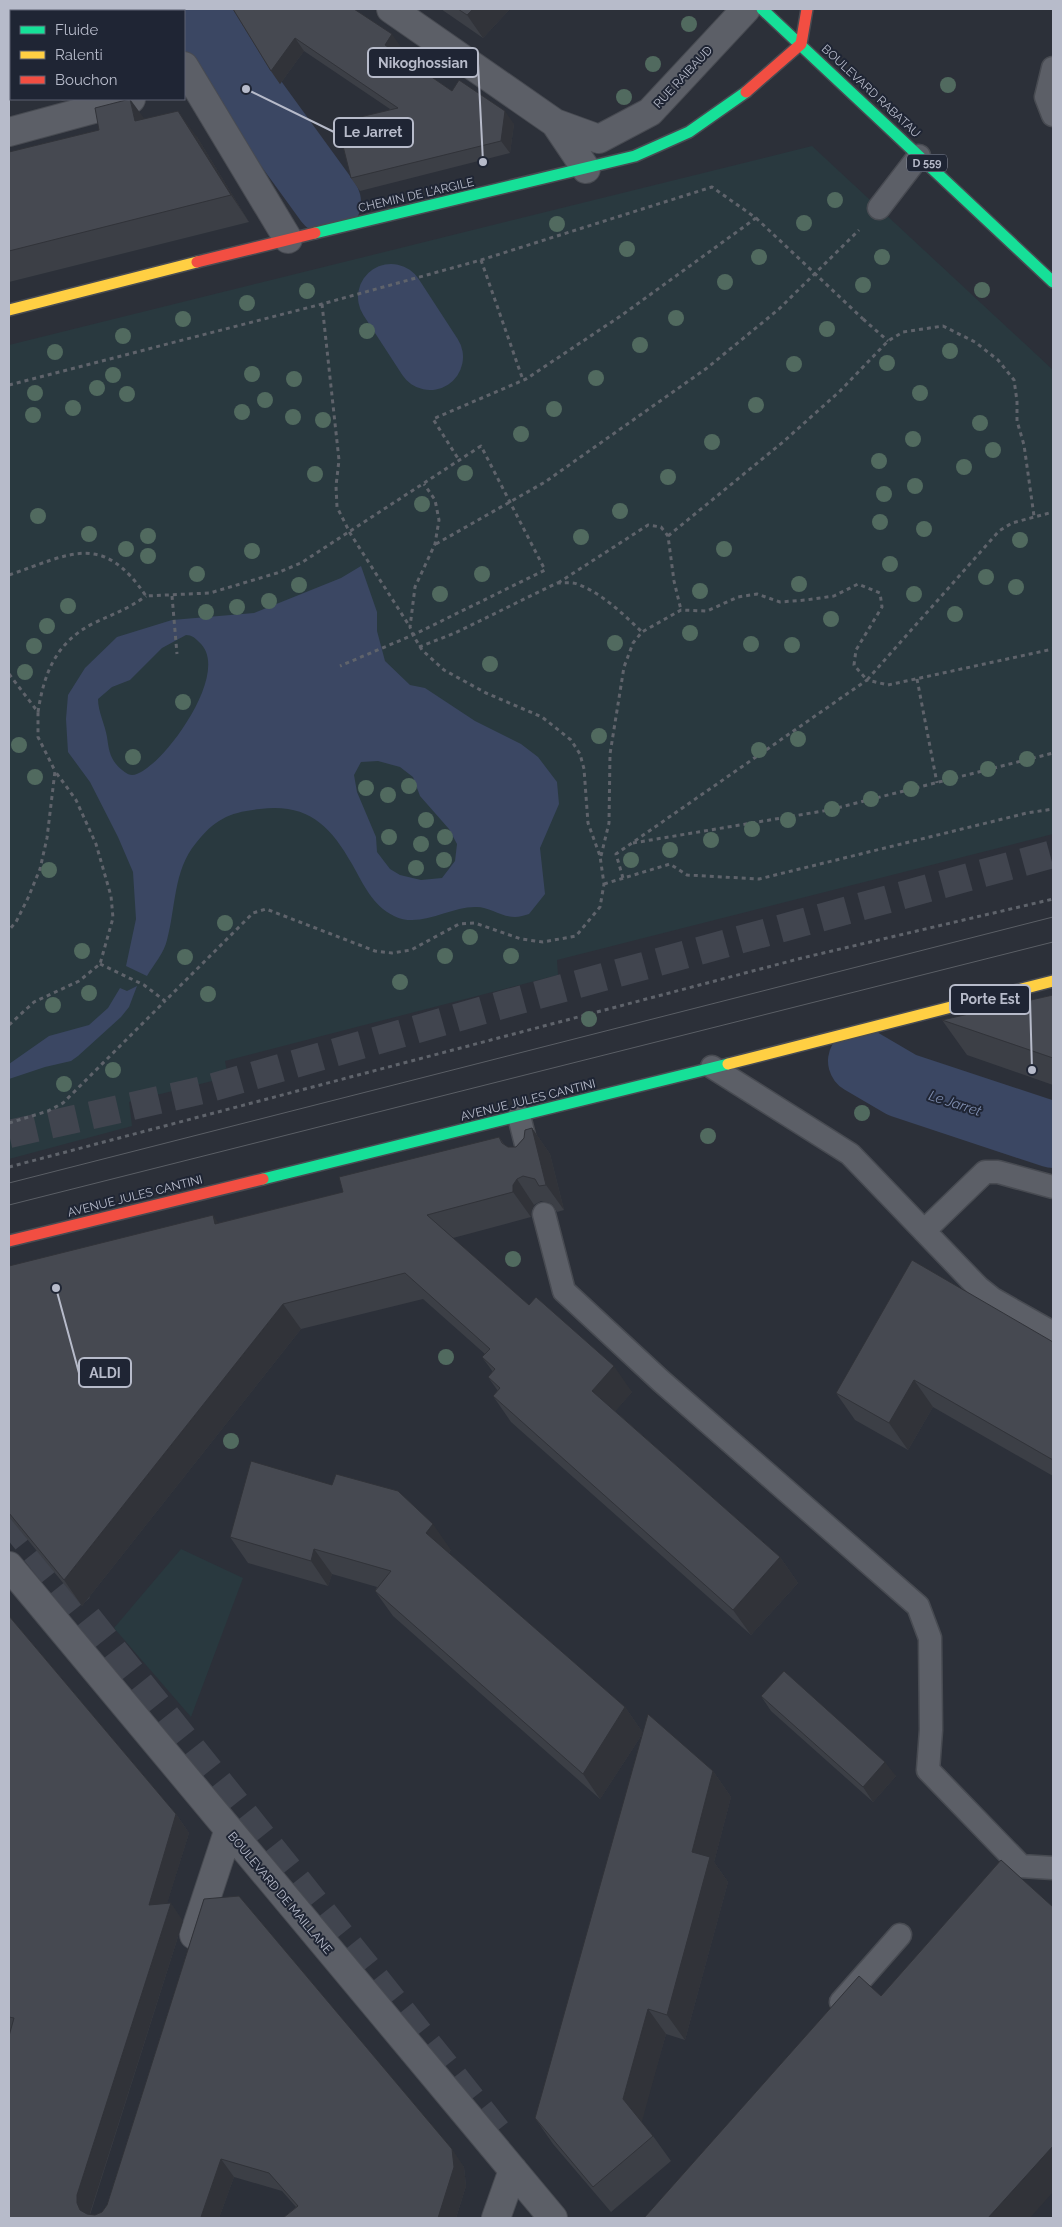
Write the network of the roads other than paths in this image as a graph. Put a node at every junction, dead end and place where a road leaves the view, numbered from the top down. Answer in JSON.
{"nodes":[{"id":1,"x":391,"y":9,"type":"edge"},
{"id":2,"x":746,"y":9,"type":"edge"},
{"id":3,"x":762,"y":9,"type":"edge"},
{"id":4,"x":807,"y":9,"type":"edge"},
{"id":5,"x":801,"y":44,"type":"junction"},
{"id":6,"x":1053,"y":68,"type":"edge"},
{"id":7,"x":186,"y":72,"type":"edge"},
{"id":8,"x":127,"y":100,"type":"edge"},
{"id":9,"x":1053,"y":115,"type":"edge"},
{"id":10,"x":555,"y":123,"type":"junction"},
{"id":11,"x":9,"y":132,"type":"edge"},
{"id":12,"x":919,"y":156,"type":"junction"},
{"id":13,"x":586,"y":169,"type":"junction"},
{"id":14,"x":879,"y":208,"type":"road end"},
{"id":15,"x":296,"y":237,"type":"junction"},
{"id":16,"x":1053,"y":282,"type":"edge"},
{"id":17,"x":9,"y":310,"type":"edge"},
{"id":18,"x":1053,"y":981,"type":"edge"},
{"id":19,"x":712,"y":1067,"type":"junction"},
{"id":20,"x":519,"y":1116,"type":"junction"},
{"id":21,"x":530,"y":1160,"type":"edge"},
{"id":22,"x":1053,"y":1187,"type":"edge"},
{"id":23,"x":544,"y":1214,"type":"edge"},
{"id":24,"x":924,"y":1231,"type":"junction"},
{"id":25,"x":9,"y":1241,"type":"edge"},
{"id":26,"x":1053,"y":1333,"type":"edge"},
{"id":27,"x":9,"y":1566,"type":"edge"},
{"id":28,"x":228,"y":1832,"type":"junction"},
{"id":29,"x":1053,"y":1868,"type":"edge"},
{"id":30,"x":900,"y":1935,"type":"dead end"},
{"id":31,"x":186,"y":1961,"type":"edge"},
{"id":32,"x":827,"y":2017,"type":"edge"},
{"id":33,"x":513,"y":2170,"type":"junction"},
{"id":34,"x":496,"y":2218,"type":"edge"},
{"id":35,"x":553,"y":2218,"type":"edge"}],
"edges":[{"from":1,"to":10,"type":"street","name":"RUE RAIBAUD"},
{"from":2,"to":10,"type":"street","name":"RUE RAIBAUD"},
{"from":3,"to":5,"type":"main road","number":"D 559"},
{"from":4,"to":5,"type":"main road"},
{"from":5,"to":12,"type":"main road","name":"BOULEVARD RABATAU","number":"D 559"},
{"from":5,"to":13,"type":"main road","name":"CHEMIN DE L'ARGILE"},
{"from":6,"to":9,"type":"lane"},
{"from":7,"to":15,"type":"street"},
{"from":8,"to":11,"type":"street"},
{"from":10,"to":13,"type":"street","name":"RUE RAIBAUD"},
{"from":12,"to":14,"type":"lane"},
{"from":12,"to":16,"type":"main road","name":"BOULEVARD RABATAU","number":"D 559"},
{"from":13,"to":15,"type":"main road","name":"CHEMIN DE L'ARGILE"},
{"from":15,"to":17,"type":"main road","name":"CHEMIN DE L'ARGILE"},
{"from":18,"to":19,"type":"main road","name":"AVENUE JULES CANTINI"},
{"from":19,"to":20,"type":"main road","name":"AVENUE JULES CANTINI"},
{"from":19,"to":24,"type":"lane"},
{"from":20,"to":21,"type":"lane"},
{"from":20,"to":25,"type":"main road","name":"AVENUE JULES CANTINI"},
{"from":22,"to":24,"type":"lane"},
{"from":23,"to":29,"type":"lane"},
{"from":24,"to":26,"type":"lane"},
{"from":27,"to":28,"type":"street","name":"BOULEVARD DE MAILLANE"},
{"from":28,"to":31,"type":"street"},
{"from":28,"to":33,"type":"street","name":"BOULEVARD DE MAILLANE"},
{"from":30,"to":32,"type":"lane"},
{"from":33,"to":34,"type":"street"},
{"from":33,"to":35,"type":"street","name":"BOULEVARD DE MAILLANE"}]}
